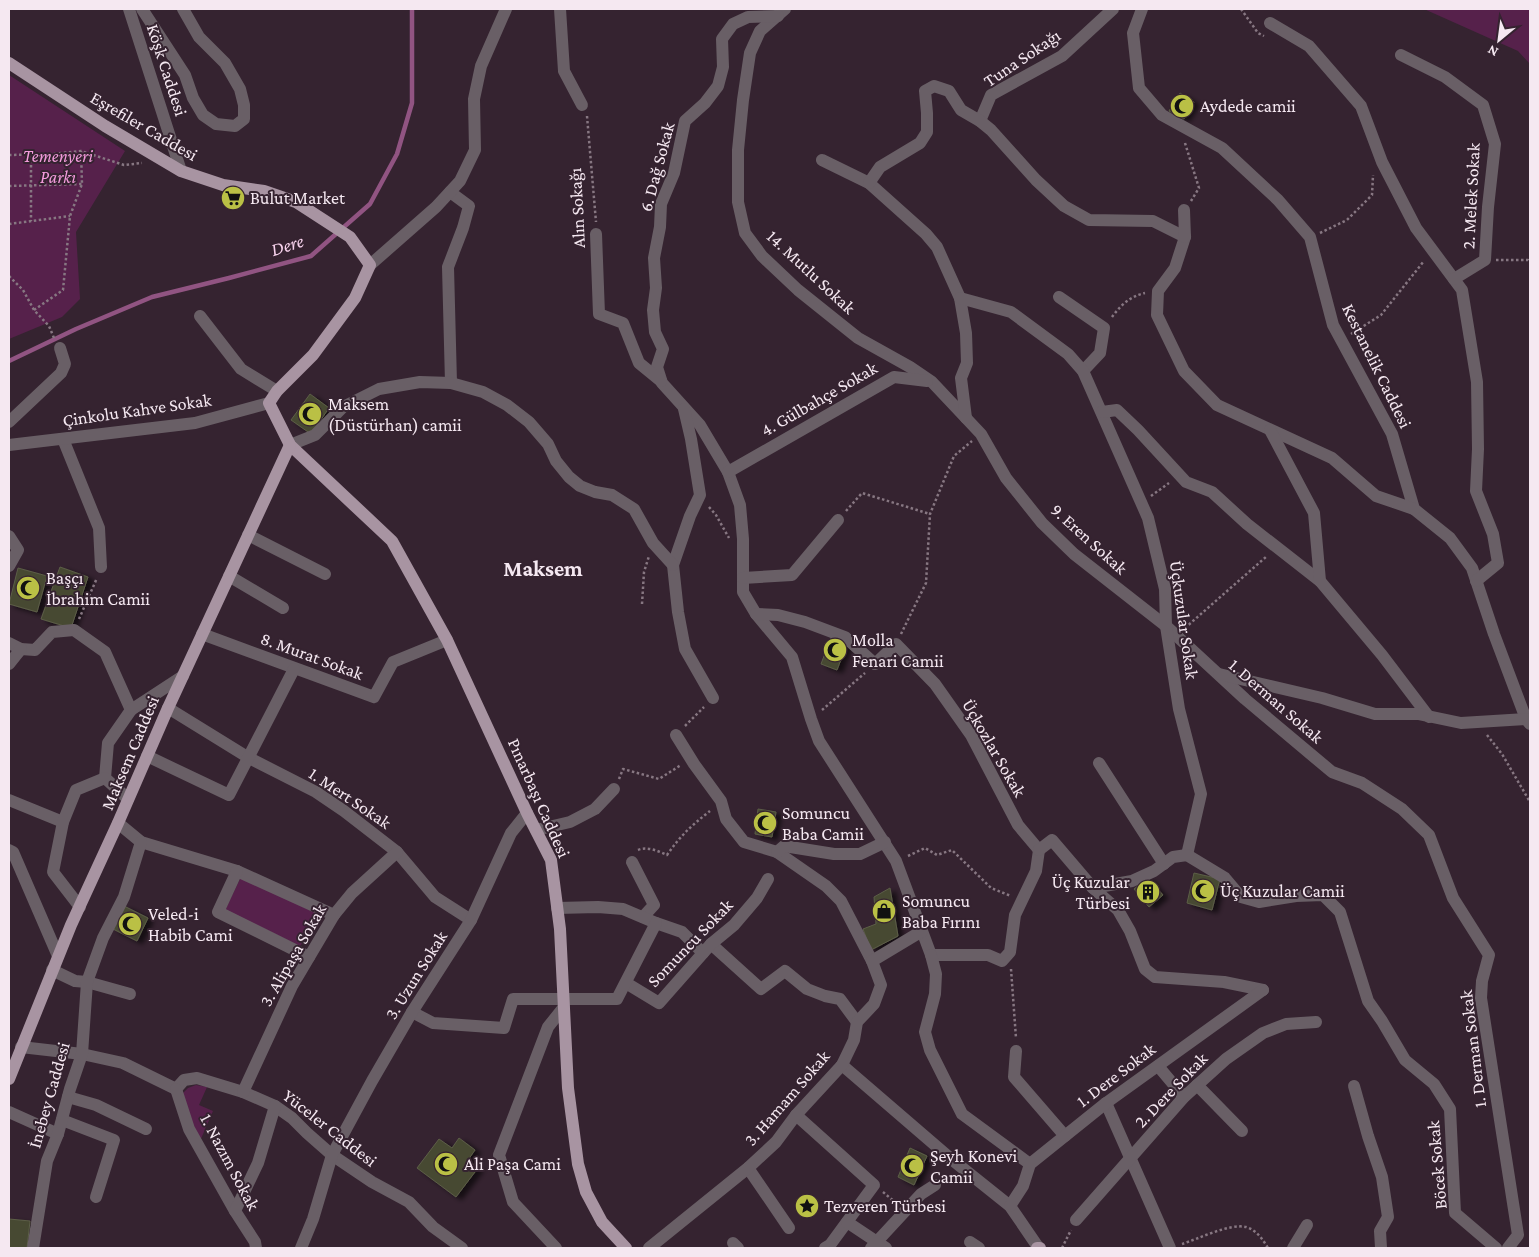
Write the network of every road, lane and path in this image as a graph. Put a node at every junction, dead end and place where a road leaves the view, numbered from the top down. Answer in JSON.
{"nodes":[{"id":1,"x":129,"y":9,"type":"edge"},
{"id":2,"x":142,"y":9,"type":"edge"},
{"id":3,"x":182,"y":9,"type":"edge"},
{"id":4,"x":506,"y":9,"type":"edge"},
{"id":5,"x":560,"y":9,"type":"edge"},
{"id":6,"x":1114,"y":9,"type":"edge"},
{"id":7,"x":1142,"y":9,"type":"edge"},
{"id":8,"x":782,"y":12,"type":"edge"},
{"id":9,"x":1270,"y":23,"type":"dead end"},
{"id":10,"x":1401,"y":55,"type":"dead end"},
{"id":11,"x":9,"y":63,"type":"edge"},
{"id":12,"x":582,"y":106,"type":"joint"},
{"id":13,"x":980,"y":121,"type":"junction"},
{"id":14,"x":1179,"y":125,"type":"junction"},
{"id":15,"x":80,"y":151,"type":"junction"},
{"id":16,"x":9,"y":155,"type":"edge"},
{"id":17,"x":31,"y":155,"type":"junction"},
{"id":18,"x":161,"y":160,"type":"junction"},
{"id":19,"x":822,"y":160,"type":"dead end"},
{"id":20,"x":1373,"y":169,"type":"dead end"},
{"id":21,"x":181,"y":171,"type":"junction"},
{"id":22,"x":869,"y":183,"type":"junction"},
{"id":23,"x":82,"y":184,"type":"junction"},
{"id":24,"x":31,"y":185,"type":"junction"},
{"id":25,"x":9,"y":186,"type":"edge"},
{"id":26,"x":450,"y":192,"type":"junction"},
{"id":27,"x":1184,"y":210,"type":"joint"},
{"id":28,"x":70,"y":216,"type":"junction"},
{"id":29,"x":31,"y":221,"type":"junction"},
{"id":30,"x":9,"y":224,"type":"edge"},
{"id":31,"x":596,"y":234,"type":"joint"},
{"id":32,"x":1185,"y":237,"type":"junction"},
{"id":33,"x":1310,"y":237,"type":"junction"},
{"id":34,"x":1433,"y":250,"type":"junction"},
{"id":35,"x":1485,"y":260,"type":"junction"},
{"id":36,"x":1530,"y":262,"type":"edge"},
{"id":37,"x":370,"y":265,"type":"junction"},
{"id":38,"x":9,"y":276,"type":"edge"},
{"id":39,"x":1454,"y":279,"type":"junction"},
{"id":40,"x":1158,"y":291,"type":"junction"},
{"id":41,"x":1059,"y":297,"type":"dead end"},
{"id":42,"x":960,"y":298,"type":"junction"},
{"id":43,"x":34,"y":310,"type":"junction"},
{"id":44,"x":200,"y":316,"type":"dead end"},
{"id":45,"x":49,"y":326,"type":"dead end"},
{"id":46,"x":1104,"y":328,"type":"junction"},
{"id":47,"x":1341,"y":340,"type":"junction"},
{"id":48,"x":60,"y":348,"type":"dead end"},
{"id":49,"x":1083,"y":371,"type":"junction"},
{"id":50,"x":661,"y":382,"type":"junction"},
{"id":51,"x":932,"y":382,"type":"junction"},
{"id":52,"x":451,"y":383,"type":"junction"},
{"id":53,"x":277,"y":391,"type":"junction"},
{"id":54,"x":270,"y":403,"type":"junction"},
{"id":55,"x":684,"y":409,"type":"junction"},
{"id":56,"x":1102,"y":412,"type":"junction"},
{"id":57,"x":966,"y":418,"type":"junction"},
{"id":58,"x":9,"y":422,"type":"edge"},
{"id":59,"x":1270,"y":430,"type":"junction"},
{"id":60,"x":980,"y":434,"type":"junction"},
{"id":61,"x":63,"y":439,"type":"junction"},
{"id":62,"x":9,"y":445,"type":"edge"},
{"id":63,"x":290,"y":445,"type":"junction"},
{"id":64,"x":728,"y":472,"type":"junction"},
{"id":65,"x":1186,"y":482,"type":"junction"},
{"id":66,"x":700,"y":495,"type":"junction"},
{"id":67,"x":1141,"y":502,"type":"junction"},
{"id":68,"x":1414,"y":510,"type":"junction"},
{"id":69,"x":930,"y":514,"type":"junction"},
{"id":70,"x":838,"y":520,"type":"joint"},
{"id":71,"x":248,"y":535,"type":"junction"},
{"id":72,"x":9,"y":536,"type":"edge"},
{"id":73,"x":653,"y":543,"type":"junction"},
{"id":74,"x":743,"y":547,"type":"junction"},
{"id":75,"x":1277,"y":547,"type":"junction"},
{"id":76,"x":673,"y":565,"type":"junction"},
{"id":77,"x":9,"y":566,"type":"edge"},
{"id":78,"x":101,"y":567,"type":"joint"},
{"id":79,"x":325,"y":574,"type":"dead end"},
{"id":80,"x":229,"y":576,"type":"junction"},
{"id":81,"x":743,"y":578,"type":"junction"},
{"id":82,"x":1320,"y":581,"type":"junction"},
{"id":83,"x":1476,"y":581,"type":"junction"},
{"id":84,"x":642,"y":604,"type":"dead end"},
{"id":85,"x":283,"y":608,"type":"dead end"},
{"id":86,"x":756,"y":614,"type":"junction"},
{"id":87,"x":1166,"y":626,"type":"junction"},
{"id":88,"x":74,"y":630,"type":"junction"},
{"id":89,"x":202,"y":634,"type":"junction"},
{"id":90,"x":1176,"y":636,"type":"junction"},
{"id":91,"x":448,"y":640,"type":"junction"},
{"id":92,"x":9,"y":642,"type":"edge"},
{"id":93,"x":896,"y":644,"type":"junction"},
{"id":94,"x":21,"y":649,"type":"junction"},
{"id":95,"x":9,"y":664,"type":"edge"},
{"id":96,"x":875,"y":664,"type":"junction"},
{"id":97,"x":294,"y":669,"type":"junction"},
{"id":98,"x":1218,"y":673,"type":"junction"},
{"id":99,"x":183,"y":676,"type":"junction"},
{"id":100,"x":713,"y":698,"type":"joint"},
{"id":101,"x":168,"y":708,"type":"junction"},
{"id":102,"x":131,"y":710,"type":"junction"},
{"id":103,"x":1430,"y":717,"type":"junction"},
{"id":104,"x":811,"y":719,"type":"junction"},
{"id":105,"x":1528,"y":721,"type":"edge"},
{"id":106,"x":1476,"y":722,"type":"junction"},
{"id":107,"x":676,"y":735,"type":"joint"},
{"id":108,"x":147,"y":756,"type":"junction"},
{"id":109,"x":249,"y":758,"type":"junction"},
{"id":110,"x":680,"y":758,"type":"dead end"},
{"id":111,"x":1099,"y":763,"type":"dead end"},
{"id":112,"x":105,"y":778,"type":"junction"},
{"id":113,"x":614,"y":789,"type":"joint"},
{"id":114,"x":128,"y":799,"type":"junction"},
{"id":115,"x":9,"y":800,"type":"edge"},
{"id":116,"x":1530,"y":802,"type":"edge"},
{"id":117,"x":527,"y":813,"type":"junction"},
{"id":118,"x":726,"y":819,"type":"junction"},
{"id":119,"x":63,"y":822,"type":"junction"},
{"id":120,"x":118,"y":823,"type":"junction"},
{"id":121,"x":536,"y":830,"type":"junction"},
{"id":122,"x":141,"y":842,"type":"junction"},
{"id":123,"x":885,"y":842,"type":"junction"},
{"id":124,"x":9,"y":850,"type":"edge"},
{"id":125,"x":1039,"y":850,"type":"junction"},
{"id":126,"x":397,"y":852,"type":"junction"},
{"id":127,"x":777,"y":852,"type":"junction"},
{"id":128,"x":1187,"y":855,"type":"junction"},
{"id":129,"x":896,"y":861,"type":"junction"},
{"id":130,"x":632,"y":862,"type":"joint"},
{"id":131,"x":1159,"y":868,"type":"junction"},
{"id":132,"x":237,"y":871,"type":"junction"},
{"id":133,"x":768,"y":878,"type":"dead end"},
{"id":134,"x":1093,"y":888,"type":"junction"},
{"id":135,"x":1022,"y":901,"type":"junction"},
{"id":136,"x":80,"y":906,"type":"junction"},
{"id":137,"x":557,"y":908,"type":"junction"},
{"id":138,"x":334,"y":915,"type":"junction"},
{"id":139,"x":643,"y":917,"type":"junction"},
{"id":140,"x":471,"y":920,"type":"junction"},
{"id":141,"x":656,"y":923,"type":"junction"},
{"id":142,"x":922,"y":931,"type":"junction"},
{"id":143,"x":707,"y":948,"type":"junction"},
{"id":144,"x":1010,"y":952,"type":"junction"},
{"id":145,"x":931,"y":955,"type":"junction"},
{"id":146,"x":58,"y":956,"type":"junction"},
{"id":147,"x":309,"y":957,"type":"junction"},
{"id":148,"x":872,"y":961,"type":"junction"},
{"id":149,"x":52,"y":970,"type":"junction"},
{"id":150,"x":87,"y":982,"type":"junction"},
{"id":151,"x":626,"y":983,"type":"junction"},
{"id":152,"x":130,"y":994,"type":"dead end"},
{"id":153,"x":564,"y":1003,"type":"junction"},
{"id":154,"x":412,"y":1012,"type":"junction"},
{"id":155,"x":858,"y":1022,"type":"junction"},
{"id":156,"x":1316,"y":1022,"type":"dead end"},
{"id":157,"x":21,"y":1047,"type":"junction"},
{"id":158,"x":1016,"y":1051,"type":"joint"},
{"id":159,"x":82,"y":1054,"type":"junction"},
{"id":160,"x":842,"y":1065,"type":"junction"},
{"id":161,"x":1158,"y":1066,"type":"junction"},
{"id":162,"x":9,"y":1079,"type":"edge"},
{"id":163,"x":1197,"y":1085,"type":"junction"},
{"id":164,"x":1354,"y":1086,"type":"dead end"},
{"id":165,"x":176,"y":1090,"type":"junction"},
{"id":166,"x":243,"y":1092,"type":"junction"},
{"id":167,"x":68,"y":1097,"type":"junction"},
{"id":168,"x":1184,"y":1097,"type":"junction"},
{"id":169,"x":1106,"y":1103,"type":"junction"},
{"id":170,"x":275,"y":1106,"type":"junction"},
{"id":171,"x":9,"y":1112,"type":"edge"},
{"id":172,"x":796,"y":1115,"type":"junction"},
{"id":173,"x":62,"y":1120,"type":"junction"},
{"id":174,"x":146,"y":1129,"type":"dead end"},
{"id":175,"x":1242,"y":1131,"type":"dead end"},
{"id":176,"x":58,"y":1134,"type":"junction"},
{"id":177,"x":1065,"y":1136,"type":"junction"},
{"id":178,"x":332,"y":1155,"type":"junction"},
{"id":179,"x":1130,"y":1159,"type":"junction"},
{"id":180,"x":1030,"y":1164,"type":"junction"},
{"id":181,"x":748,"y":1168,"type":"junction"},
{"id":182,"x":935,"y":1185,"type":"dead end"},
{"id":183,"x":96,"y":1197,"type":"dead end"},
{"id":184,"x":1010,"y":1206,"type":"junction"},
{"id":185,"x":235,"y":1211,"type":"junction"},
{"id":186,"x":1076,"y":1220,"type":"joint"},
{"id":187,"x":846,"y":1222,"type":"junction"},
{"id":188,"x":1307,"y":1225,"type":"dead end"},
{"id":189,"x":789,"y":1228,"type":"dead end"},
{"id":190,"x":1518,"y":1235,"type":"junction"},
{"id":191,"x":878,"y":1246,"type":"edge"},
{"id":192,"x":1174,"y":1247,"type":"edge"},
{"id":193,"x":33,"y":1248,"type":"edge"},
{"id":194,"x":256,"y":1248,"type":"edge"},
{"id":195,"x":301,"y":1248,"type":"edge"},
{"id":196,"x":462,"y":1248,"type":"edge"},
{"id":197,"x":556,"y":1248,"type":"edge"},
{"id":198,"x":626,"y":1248,"type":"edge"},
{"id":199,"x":649,"y":1248,"type":"edge"},
{"id":200,"x":825,"y":1248,"type":"edge"},
{"id":201,"x":1038,"y":1248,"type":"edge"},
{"id":202,"x":1062,"y":1248,"type":"edge"},
{"id":203,"x":1268,"y":1248,"type":"edge"},
{"id":204,"x":1293,"y":1248,"type":"edge"},
{"id":205,"x":1380,"y":1248,"type":"edge"},
{"id":206,"x":1496,"y":1248,"type":"edge"},
{"id":207,"x":1508,"y":1248,"type":"edge"},
{"id":208,"x":1524,"y":1248,"type":"edge"}],
"edges":[{"from":1,"to":21,"type":"street","name":"Köşk Caddesi"},
{"from":2,"to":3,"type":"street"},
{"from":4,"to":26,"type":"street"},
{"from":5,"to":12,"type":"street"},
{"from":6,"to":13,"type":"street","name":"Tuna Sokağı"},
{"from":7,"to":14,"type":"street","name":"Kestanelik Caddesi"},
{"from":8,"to":50,"type":"street","name":"6. Dağ Sokak"},
{"from":8,"to":51,"type":"street","name":"14. Mutlu Sokak"},
{"from":9,"to":34,"type":"street"},
{"from":10,"to":35,"type":"street","name":"2. Melek Sokak"},
{"from":11,"to":18,"type":"main road","name":"Eşrefiler Caddesi"},
{"from":12,"to":31,"type":"path","name":"Alın Sokağı"},
{"from":13,"to":22,"type":"street"},
{"from":13,"to":32,"type":"street"},
{"from":14,"to":27,"type":"path"},
{"from":14,"to":33,"type":"street","name":"Kestanelik Caddesi"},
{"from":15,"to":17,"type":"path"},
{"from":15,"to":18,"type":"path"},
{"from":15,"to":23,"type":"path"},
{"from":16,"to":17,"type":"path"},
{"from":17,"to":24,"type":"path"},
{"from":18,"to":21,"type":"main road","name":"Eşrefiler Caddesi"},
{"from":19,"to":22,"type":"street"},
{"from":20,"to":33,"type":"path"},
{"from":21,"to":37,"type":"main road","name":"Eşrefiler Caddesi"},
{"from":22,"to":42,"type":"street"},
{"from":23,"to":24,"type":"path"},
{"from":23,"to":28,"type":"path"},
{"from":24,"to":25,"type":"path"},
{"from":24,"to":29,"type":"path"},
{"from":26,"to":37,"type":"street"},
{"from":26,"to":52,"type":"street"},
{"from":27,"to":32,"type":"street"},
{"from":28,"to":29,"type":"path"},
{"from":28,"to":43,"type":"path"},
{"from":29,"to":30,"type":"path"},
{"from":31,"to":50,"type":"street","name":"Alın Sokağı"},
{"from":32,"to":40,"type":"street"},
{"from":33,"to":47,"type":"street","name":"Kestanelik Caddesi"},
{"from":34,"to":39,"type":"street"},
{"from":34,"to":47,"type":"path"},
{"from":35,"to":36,"type":"path"},
{"from":35,"to":39,"type":"street","name":"2. Melek Sokak"},
{"from":37,"to":53,"type":"main road"},
{"from":38,"to":43,"type":"path"},
{"from":39,"to":83,"type":"street"},
{"from":40,"to":46,"type":"path"},
{"from":40,"to":59,"type":"street"},
{"from":41,"to":46,"type":"street"},
{"from":42,"to":49,"type":"street","name":"Üçkuzular Sokak"},
{"from":42,"to":57,"type":"street"},
{"from":43,"to":45,"type":"path"},
{"from":44,"to":53,"type":"street"},
{"from":46,"to":49,"type":"street"},
{"from":47,"to":68,"type":"street","name":"Kestanelik Caddesi"},
{"from":48,"to":58,"type":"street"},
{"from":49,"to":56,"type":"street","name":"Üçkuzular Sokak"},
{"from":50,"to":55,"type":"street"},
{"from":51,"to":57,"type":"street","name":"14. Mutlu Sokak"},
{"from":51,"to":64,"type":"street","name":"4. Gülbahçe Sokak"},
{"from":52,"to":63,"type":"street"},
{"from":52,"to":73,"type":"street"},
{"from":53,"to":54,"type":"main road"},
{"from":54,"to":61,"type":"street","name":"Çinkolu Kahve Sokak"},
{"from":54,"to":63,"type":"main road"},
{"from":55,"to":64,"type":"street"},
{"from":55,"to":66,"type":"street"},
{"from":56,"to":65,"type":"street"},
{"from":56,"to":67,"type":"street","name":"Üçkuzular Sokak"},
{"from":57,"to":60,"type":"street","name":"9. Eren Sokak"},
{"from":59,"to":68,"type":"street"},
{"from":59,"to":82,"type":"street"},
{"from":60,"to":69,"type":"path"},
{"from":60,"to":87,"type":"street","name":"9. Eren Sokak"},
{"from":61,"to":62,"type":"street","name":"Çinkolu Kahve Sokak"},
{"from":61,"to":78,"type":"street"},
{"from":63,"to":71,"type":"main road","name":"Maksem Caddesi"},
{"from":63,"to":91,"type":"main road","name":"Pınarbaşı Caddesi"},
{"from":64,"to":74,"type":"street"},
{"from":65,"to":67,"type":"path"},
{"from":65,"to":75,"type":"street"},
{"from":66,"to":74,"type":"path"},
{"from":66,"to":76,"type":"street"},
{"from":67,"to":87,"type":"street","name":"Üçkuzular Sokak"},
{"from":68,"to":83,"type":"street"},
{"from":69,"to":70,"type":"path"},
{"from":69,"to":93,"type":"path"},
{"from":70,"to":81,"type":"street"},
{"from":71,"to":79,"type":"street"},
{"from":71,"to":80,"type":"main road","name":"Maksem Caddesi"},
{"from":72,"to":77,"type":"street"},
{"from":73,"to":76,"type":"street"},
{"from":73,"to":84,"type":"path"},
{"from":74,"to":81,"type":"street"},
{"from":75,"to":82,"type":"street"},
{"from":75,"to":90,"type":"path"},
{"from":76,"to":100,"type":"street"},
{"from":78,"to":88,"type":"path"},
{"from":80,"to":85,"type":"street"},
{"from":80,"to":89,"type":"main road","name":"Maksem Caddesi"},
{"from":81,"to":86,"type":"street"},
{"from":82,"to":103,"type":"street"},
{"from":83,"to":105,"type":"street"},
{"from":86,"to":96,"type":"street"},
{"from":86,"to":104,"type":"street"},
{"from":87,"to":90,"type":"street","name":"1. Derman Sokak"},
{"from":87,"to":128,"type":"street","name":"Üçkuzular Sokak"},
{"from":88,"to":94,"type":"street"},
{"from":88,"to":102,"type":"street"},
{"from":89,"to":97,"type":"street","name":"8. Murat Sokak"},
{"from":89,"to":99,"type":"main road","name":"Maksem Caddesi"},
{"from":90,"to":98,"type":"street","name":"1. Derman Sokak"},
{"from":91,"to":97,"type":"street","name":"8. Murat Sokak"},
{"from":91,"to":117,"type":"main road","name":"Pınarbaşı Caddesi"},
{"from":92,"to":94,"type":"street"},
{"from":93,"to":96,"type":"street"},
{"from":93,"to":125,"type":"street","name":"Üçkozlar Sokak"},
{"from":94,"to":95,"type":"street"},
{"from":96,"to":104,"type":"path"},
{"from":97,"to":109,"type":"street"},
{"from":98,"to":103,"type":"street"},
{"from":98,"to":190,"type":"street","name":"1. Derman Sokak"},
{"from":99,"to":101,"type":"main road","name":"Maksem Caddesi"},
{"from":99,"to":102,"type":"street"},
{"from":100,"to":107,"type":"path"},
{"from":101,"to":108,"type":"main road","name":"Maksem Caddesi"},
{"from":101,"to":109,"type":"street","name":"1. Mert Sokak"},
{"from":102,"to":112,"type":"street"},
{"from":103,"to":106,"type":"street"},
{"from":104,"to":123,"type":"street"},
{"from":105,"to":106,"type":"street"},
{"from":106,"to":116,"type":"path"},
{"from":107,"to":118,"type":"street"},
{"from":108,"to":109,"type":"street"},
{"from":108,"to":114,"type":"main road","name":"Maksem Caddesi"},
{"from":109,"to":126,"type":"street","name":"1. Mert Sokak"},
{"from":110,"to":113,"type":"path"},
{"from":111,"to":131,"type":"street"},
{"from":112,"to":114,"type":"street"},
{"from":112,"to":119,"type":"street"},
{"from":113,"to":121,"type":"street"},
{"from":114,"to":120,"type":"main road","name":"Maksem Caddesi"},
{"from":115,"to":119,"type":"street"},
{"from":117,"to":121,"type":"main road","name":"Pınarbaşı Caddesi"},
{"from":117,"to":140,"type":"street","name":"3. Uzun Sokak"},
{"from":118,"to":127,"type":"street"},
{"from":118,"to":130,"type":"path"},
{"from":119,"to":136,"type":"street"},
{"from":120,"to":122,"type":"street"},
{"from":120,"to":136,"type":"main road","name":"Maksem Caddesi"},
{"from":121,"to":137,"type":"main road","name":"Pınarbaşı Caddesi"},
{"from":122,"to":132,"type":"street"},
{"from":122,"to":150,"type":"street","name":"İnebey Caddesi"},
{"from":123,"to":127,"type":"street"},
{"from":123,"to":129,"type":"street"},
{"from":124,"to":146,"type":"street"},
{"from":125,"to":134,"type":"street"},
{"from":125,"to":135,"type":"street"},
{"from":126,"to":138,"type":"street","name":"3. Alipaşa Sokak"},
{"from":126,"to":140,"type":"street","name":"1. Mert Sokak"},
{"from":127,"to":148,"type":"street","name":"3. Hamam Sokak"},
{"from":128,"to":131,"type":"street"},
{"from":128,"to":206,"type":"street","name":"Böcek Sokak"},
{"from":129,"to":135,"type":"path"},
{"from":129,"to":142,"type":"street"},
{"from":130,"to":139,"type":"street"},
{"from":131,"to":134,"type":"street"},
{"from":132,"to":138,"type":"street"},
{"from":132,"to":147,"type":"street"},
{"from":133,"to":143,"type":"street","name":"Somuncu Sokak"},
{"from":134,"to":161,"type":"street","name":"1. Dere Sokak"},
{"from":135,"to":144,"type":"street"},
{"from":136,"to":146,"type":"main road","name":"Maksem Caddesi"},
{"from":137,"to":139,"type":"street"},
{"from":137,"to":153,"type":"main road","name":"Pınarbaşı Caddesi"},
{"from":138,"to":147,"type":"street","name":"3. Alipaşa Sokak"},
{"from":139,"to":141,"type":"street"},
{"from":140,"to":154,"type":"street","name":"3. Uzun Sokak"},
{"from":141,"to":143,"type":"street"},
{"from":141,"to":151,"type":"street"},
{"from":142,"to":145,"type":"street"},
{"from":142,"to":148,"type":"street"},
{"from":143,"to":151,"type":"street","name":"Somuncu Sokak"},
{"from":143,"to":155,"type":"street"},
{"from":144,"to":145,"type":"street"},
{"from":144,"to":158,"type":"path"},
{"from":145,"to":180,"type":"street"},
{"from":146,"to":149,"type":"main road","name":"Maksem Caddesi"},
{"from":147,"to":166,"type":"street","name":"3. Alipaşa Sokak"},
{"from":148,"to":155,"type":"street","name":"3. Hamam Sokak"},
{"from":149,"to":150,"type":"street"},
{"from":149,"to":157,"type":"main road","name":"Maksem Caddesi"},
{"from":150,"to":152,"type":"street"},
{"from":150,"to":159,"type":"street","name":"İnebey Caddesi"},
{"from":151,"to":153,"type":"street"},
{"from":153,"to":154,"type":"street"},
{"from":153,"to":197,"type":"street"},
{"from":153,"to":198,"type":"main road","name":"Pınarbaşı Caddesi"},
{"from":154,"to":178,"type":"street","name":"3. Uzun Sokak"},
{"from":155,"to":160,"type":"street","name":"3. Hamam Sokak"},
{"from":156,"to":163,"type":"street","name":"2. Dere Sokak"},
{"from":157,"to":159,"type":"street"},
{"from":157,"to":162,"type":"main road","name":"Maksem Caddesi"},
{"from":158,"to":177,"type":"street"},
{"from":159,"to":165,"type":"street"},
{"from":159,"to":167,"type":"street","name":"İnebey Caddesi"},
{"from":160,"to":172,"type":"street","name":"3. Hamam Sokak"},
{"from":160,"to":184,"type":"street"},
{"from":161,"to":168,"type":"street"},
{"from":161,"to":169,"type":"street","name":"1. Dere Sokak"},
{"from":163,"to":168,"type":"street","name":"2. Dere Sokak"},
{"from":163,"to":175,"type":"street"},
{"from":164,"to":205,"type":"street"},
{"from":165,"to":166,"type":"street","name":"Yüceler Caddesi"},
{"from":165,"to":185,"type":"street","name":"1. Nazım Sokak"},
{"from":166,"to":170,"type":"street","name":"Yüceler Caddesi"},
{"from":167,"to":173,"type":"street","name":"İnebey Caddesi"},
{"from":167,"to":174,"type":"street"},
{"from":168,"to":179,"type":"street","name":"2. Dere Sokak"},
{"from":169,"to":177,"type":"street","name":"1. Dere Sokak"},
{"from":169,"to":179,"type":"street"},
{"from":170,"to":178,"type":"street","name":"Yüceler Caddesi"},
{"from":170,"to":185,"type":"street"},
{"from":171,"to":176,"type":"street"},
{"from":172,"to":181,"type":"street","name":"3. Hamam Sokak"},
{"from":172,"to":187,"type":"street"},
{"from":173,"to":176,"type":"street","name":"İnebey Caddesi"},
{"from":173,"to":183,"type":"street"},
{"from":176,"to":193,"type":"street","name":"İnebey Caddesi"},
{"from":177,"to":180,"type":"street","name":"1. Dere Sokak"},
{"from":178,"to":195,"type":"street","name":"3. Uzun Sokak"},
{"from":178,"to":196,"type":"street","name":"Yüceler Caddesi"},
{"from":179,"to":186,"type":"street","name":"2. Dere Sokak"},
{"from":179,"to":192,"type":"street"},
{"from":180,"to":184,"type":"street"},
{"from":181,"to":189,"type":"street"},
{"from":181,"to":199,"type":"street","name":"3. Hamam Sokak"},
{"from":182,"to":191,"type":"street"},
{"from":184,"to":201,"type":"street"},
{"from":185,"to":194,"type":"street","name":"1. Nazım Sokak"},
{"from":186,"to":202,"type":"path"},
{"from":187,"to":191,"type":"street"},
{"from":187,"to":200,"type":"street"},
{"from":188,"to":204,"type":"street"},
{"from":190,"to":207,"type":"street"},
{"from":190,"to":208,"type":"street","name":"1. Derman Sokak"},
{"from":192,"to":203,"type":"path"}]}
